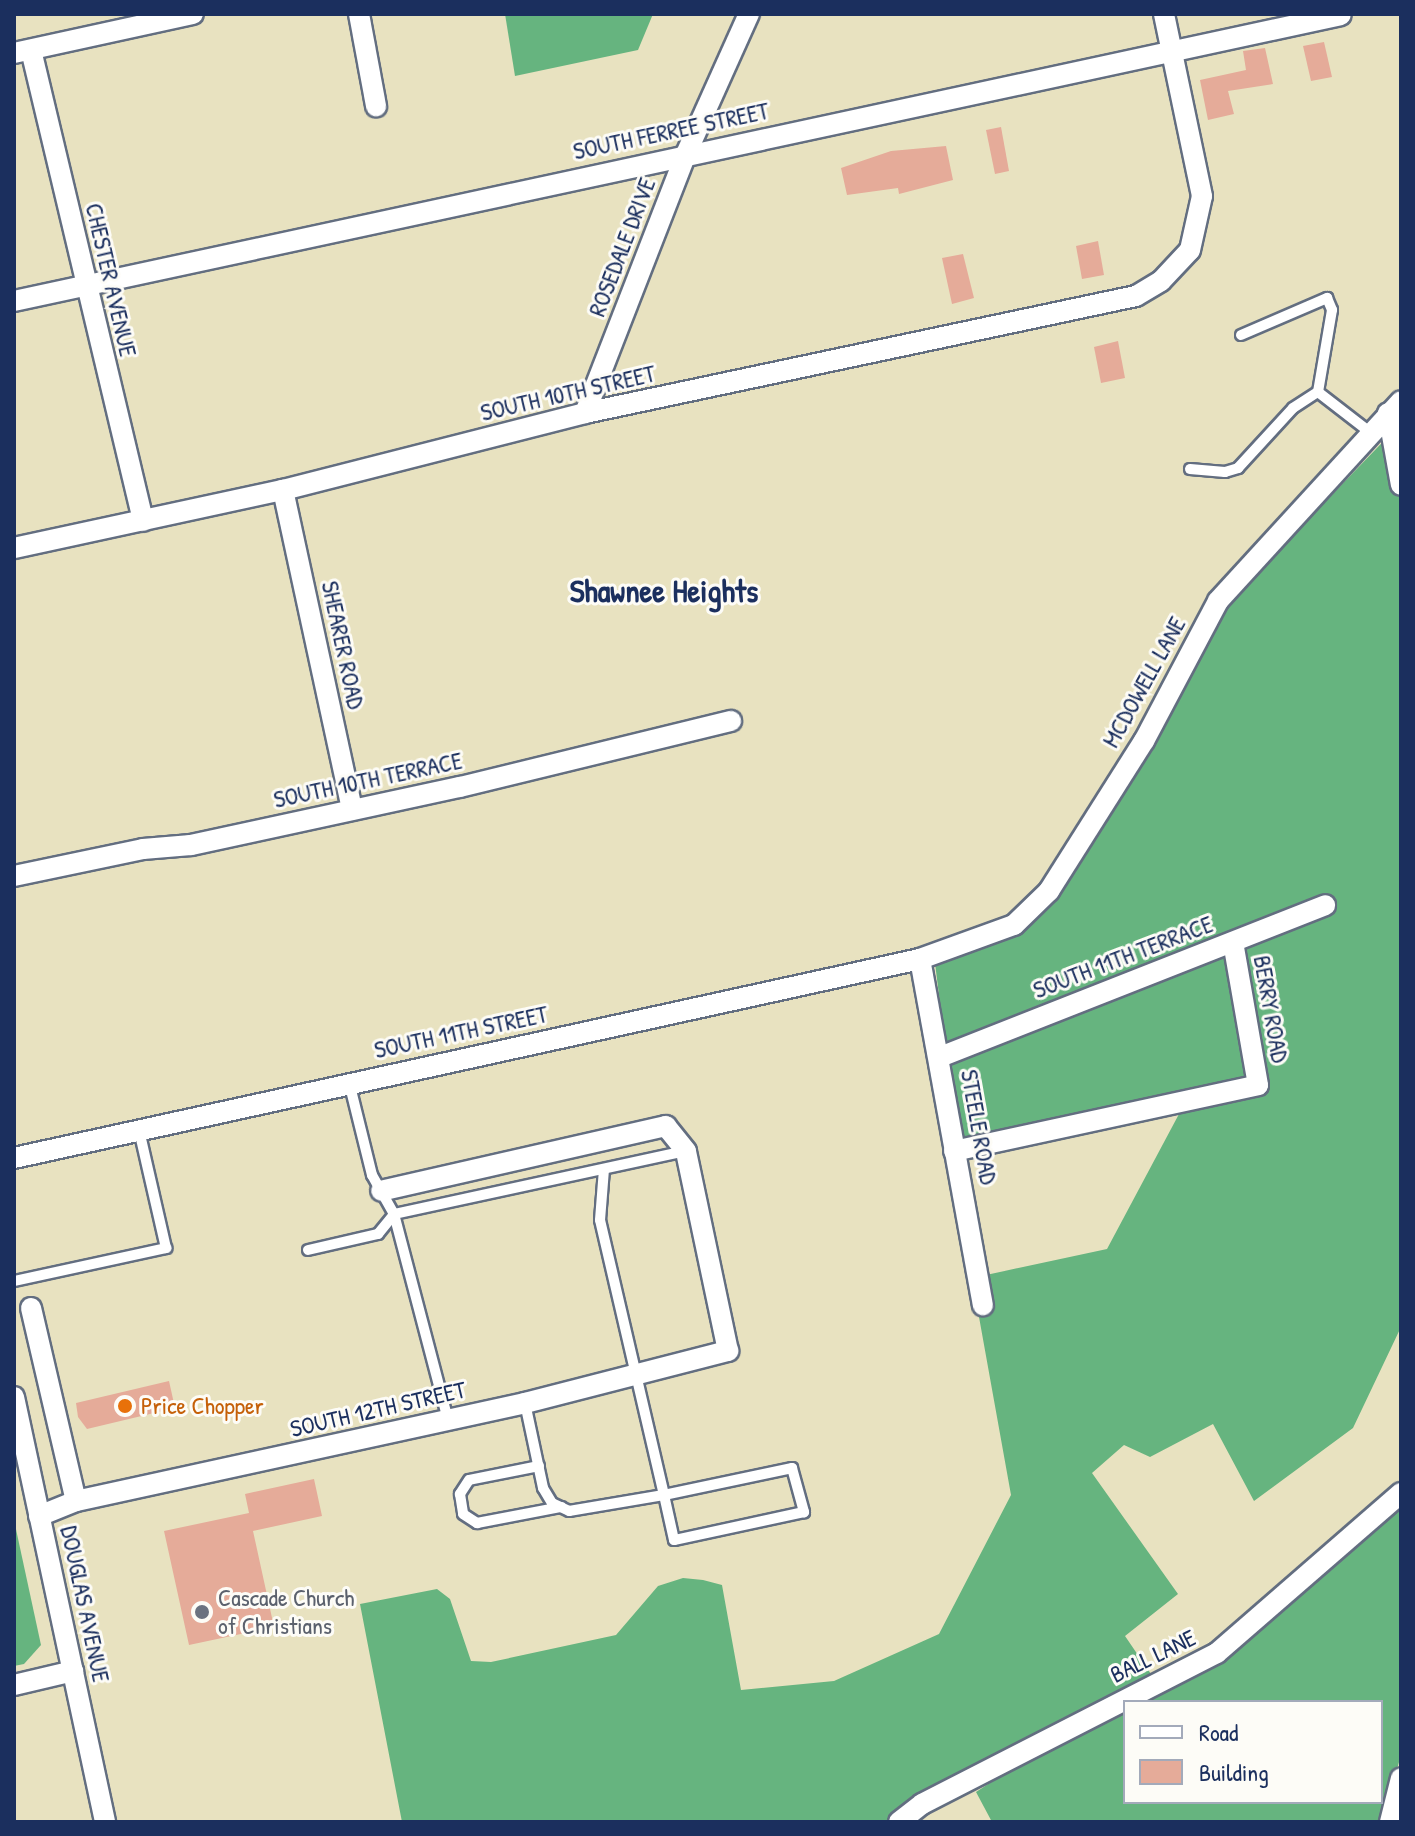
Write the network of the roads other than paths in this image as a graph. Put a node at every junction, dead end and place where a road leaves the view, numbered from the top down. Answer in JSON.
{"nodes":[{"id":1,"x":193,"y":14,"type":"edge"},
{"id":2,"x":359,"y":14,"type":"edge"},
{"id":3,"x":749,"y":14,"type":"edge"},
{"id":4,"x":1164,"y":14,"type":"edge"},
{"id":5,"x":1341,"y":15,"type":"edge"},
{"id":6,"x":1172,"y":51,"type":"junction"},
{"id":7,"x":23,"y":52,"type":"edge"},
{"id":8,"x":376,"y":106,"type":"dead end"},
{"id":9,"x":686,"y":154,"type":"junction"},
{"id":10,"x":85,"y":284,"type":"junction"},
{"id":11,"x":14,"y":301,"type":"edge"},
{"id":12,"x":1241,"y":335,"type":"dead end"},
{"id":13,"x":1318,"y":392,"type":"junction"},
{"id":14,"x":1395,"y":407,"type":"edge"},
{"id":15,"x":585,"y":413,"type":"junction"},
{"id":16,"x":1371,"y":433,"type":"junction"},
{"id":17,"x":1190,"y":469,"type":"dead end"},
{"id":18,"x":1401,"y":485,"type":"edge"},
{"id":19,"x":283,"y":490,"type":"junction"},
{"id":20,"x":143,"y":521,"type":"junction"},
{"id":21,"x":14,"y":548,"type":"edge"},
{"id":22,"x":731,"y":721,"type":"dead end"},
{"id":23,"x":352,"y":810,"type":"junction"},
{"id":24,"x":14,"y":876,"type":"edge"},
{"id":25,"x":1325,"y":905,"type":"dead end"},
{"id":26,"x":1233,"y":942,"type":"junction"},
{"id":27,"x":920,"y":959,"type":"junction"},
{"id":28,"x":940,"y":1057,"type":"junction"},
{"id":29,"x":349,"y":1082,"type":"junction"},
{"id":30,"x":139,"y":1130,"type":"junction"},
{"id":31,"x":686,"y":1151,"type":"junction"},
{"id":32,"x":954,"y":1151,"type":"junction"},
{"id":33,"x":14,"y":1158,"type":"edge"},
{"id":34,"x":604,"y":1169,"type":"junction"},
{"id":35,"x":381,"y":1191,"type":"junction"},
{"id":36,"x":394,"y":1214,"type":"junction"},
{"id":37,"x":308,"y":1250,"type":"dead end"},
{"id":38,"x":14,"y":1281,"type":"edge"},
{"id":39,"x":983,"y":1305,"type":"dead end"},
{"id":40,"x":31,"y":1308,"type":"dead end"},
{"id":41,"x":634,"y":1375,"type":"junction"},
{"id":42,"x":14,"y":1397,"type":"edge"},
{"id":43,"x":525,"y":1403,"type":"junction"},
{"id":44,"x":448,"y":1420,"type":"junction"},
{"id":45,"x":539,"y":1466,"type":"junction"},
{"id":46,"x":1401,"y":1493,"type":"edge"},
{"id":47,"x":664,"y":1495,"type":"junction"},
{"id":48,"x":76,"y":1501,"type":"junction"},
{"id":49,"x":561,"y":1507,"type":"junction"},
{"id":50,"x":39,"y":1516,"type":"junction"},
{"id":51,"x":73,"y":1671,"type":"junction"},
{"id":52,"x":14,"y":1685,"type":"edge"},
{"id":53,"x":1125,"y":1700,"type":"edge"},
{"id":54,"x":1123,"y":1701,"type":"edge"},
{"id":55,"x":1401,"y":1778,"type":"edge"},
{"id":56,"x":105,"y":1822,"type":"edge"},
{"id":57,"x":899,"y":1822,"type":"edge"},
{"id":58,"x":1390,"y":1822,"type":"edge"}],
"edges":[{"from":1,"to":7,"type":"street"},
{"from":2,"to":8,"type":"street"},
{"from":3,"to":9,"type":"street","name":"ROSEDALE DRIVE"},
{"from":4,"to":6,"type":"street"},
{"from":5,"to":6,"type":"street","name":"SOUTH FERREE STREET"},
{"from":6,"to":9,"type":"street","name":"SOUTH FERREE STREET"},
{"from":6,"to":15,"type":"street","name":"SOUTH 10TH STREET"},
{"from":7,"to":10,"type":"street","name":"CHESTER AVENUE"},
{"from":9,"to":10,"type":"street","name":"SOUTH FERREE STREET"},
{"from":9,"to":15,"type":"street","name":"ROSEDALE DRIVE"},
{"from":10,"to":11,"type":"street","name":"SOUTH FERREE STREET"},
{"from":10,"to":20,"type":"street","name":"CHESTER AVENUE"},
{"from":12,"to":13,"type":"lane"},
{"from":13,"to":16,"type":"lane"},
{"from":13,"to":17,"type":"lane"},
{"from":14,"to":16,"type":"street","name":"MCDOWELL LANE"},
{"from":14,"to":18,"type":"street"},
{"from":15,"to":19,"type":"street","name":"SOUTH 10TH STREET"},
{"from":16,"to":27,"type":"street","name":"MCDOWELL LANE"},
{"from":19,"to":20,"type":"street","name":"SOUTH 10TH STREET"},
{"from":19,"to":23,"type":"street","name":"SHEARER ROAD"},
{"from":20,"to":21,"type":"street","name":"SOUTH 10TH STREET"},
{"from":22,"to":23,"type":"street","name":"SOUTH 10TH TERRACE"},
{"from":23,"to":24,"type":"street","name":"SOUTH 10TH TERRACE"},
{"from":25,"to":26,"type":"street","name":"SOUTH 11TH TERRACE"},
{"from":26,"to":28,"type":"street","name":"SOUTH 11TH TERRACE"},
{"from":26,"to":32,"type":"street","name":"BERRY ROAD"},
{"from":27,"to":28,"type":"street","name":"STEELE ROAD"},
{"from":27,"to":29,"type":"street","name":"SOUTH 11TH STREET"},
{"from":28,"to":32,"type":"street","name":"STEELE ROAD"},
{"from":29,"to":30,"type":"street","name":"SOUTH 11TH STREET"},
{"from":29,"to":35,"type":"lane"},
{"from":30,"to":33,"type":"street","name":"SOUTH 11TH STREET"},
{"from":30,"to":38,"type":"lane"},
{"from":31,"to":34,"type":"lane"},
{"from":31,"to":35,"type":"street"},
{"from":31,"to":41,"type":"street","name":"SOUTH 12TH STREET"},
{"from":32,"to":39,"type":"street","name":"STEELE ROAD"},
{"from":34,"to":36,"type":"lane"},
{"from":34,"to":41,"type":"lane"},
{"from":35,"to":36,"type":"lane"},
{"from":36,"to":37,"type":"lane"},
{"from":36,"to":44,"type":"lane"},
{"from":40,"to":48,"type":"street"},
{"from":41,"to":43,"type":"street","name":"SOUTH 12TH STREET"},
{"from":41,"to":47,"type":"lane"},
{"from":42,"to":50,"type":"street","name":"DOUGLAS AVENUE"},
{"from":43,"to":44,"type":"street","name":"SOUTH 12TH STREET"},
{"from":43,"to":45,"type":"lane"},
{"from":44,"to":48,"type":"street","name":"SOUTH 12TH STREET"},
{"from":45,"to":49,"type":"lane"},
{"from":45,"to":49,"type":"lane"},
{"from":46,"to":53,"type":"street","name":"BALL LANE"},
{"from":47,"to":47,"type":"lane"},
{"from":47,"to":49,"type":"lane"},
{"from":48,"to":50,"type":"street","name":"SOUTH 12TH STREET"},
{"from":50,"to":51,"type":"street","name":"DOUGLAS AVENUE"},
{"from":51,"to":52,"type":"street"},
{"from":51,"to":56,"type":"street","name":"DOUGLAS AVENUE"},
{"from":54,"to":57,"type":"street","name":"BALL LANE"},
{"from":55,"to":58,"type":"street"}]}
